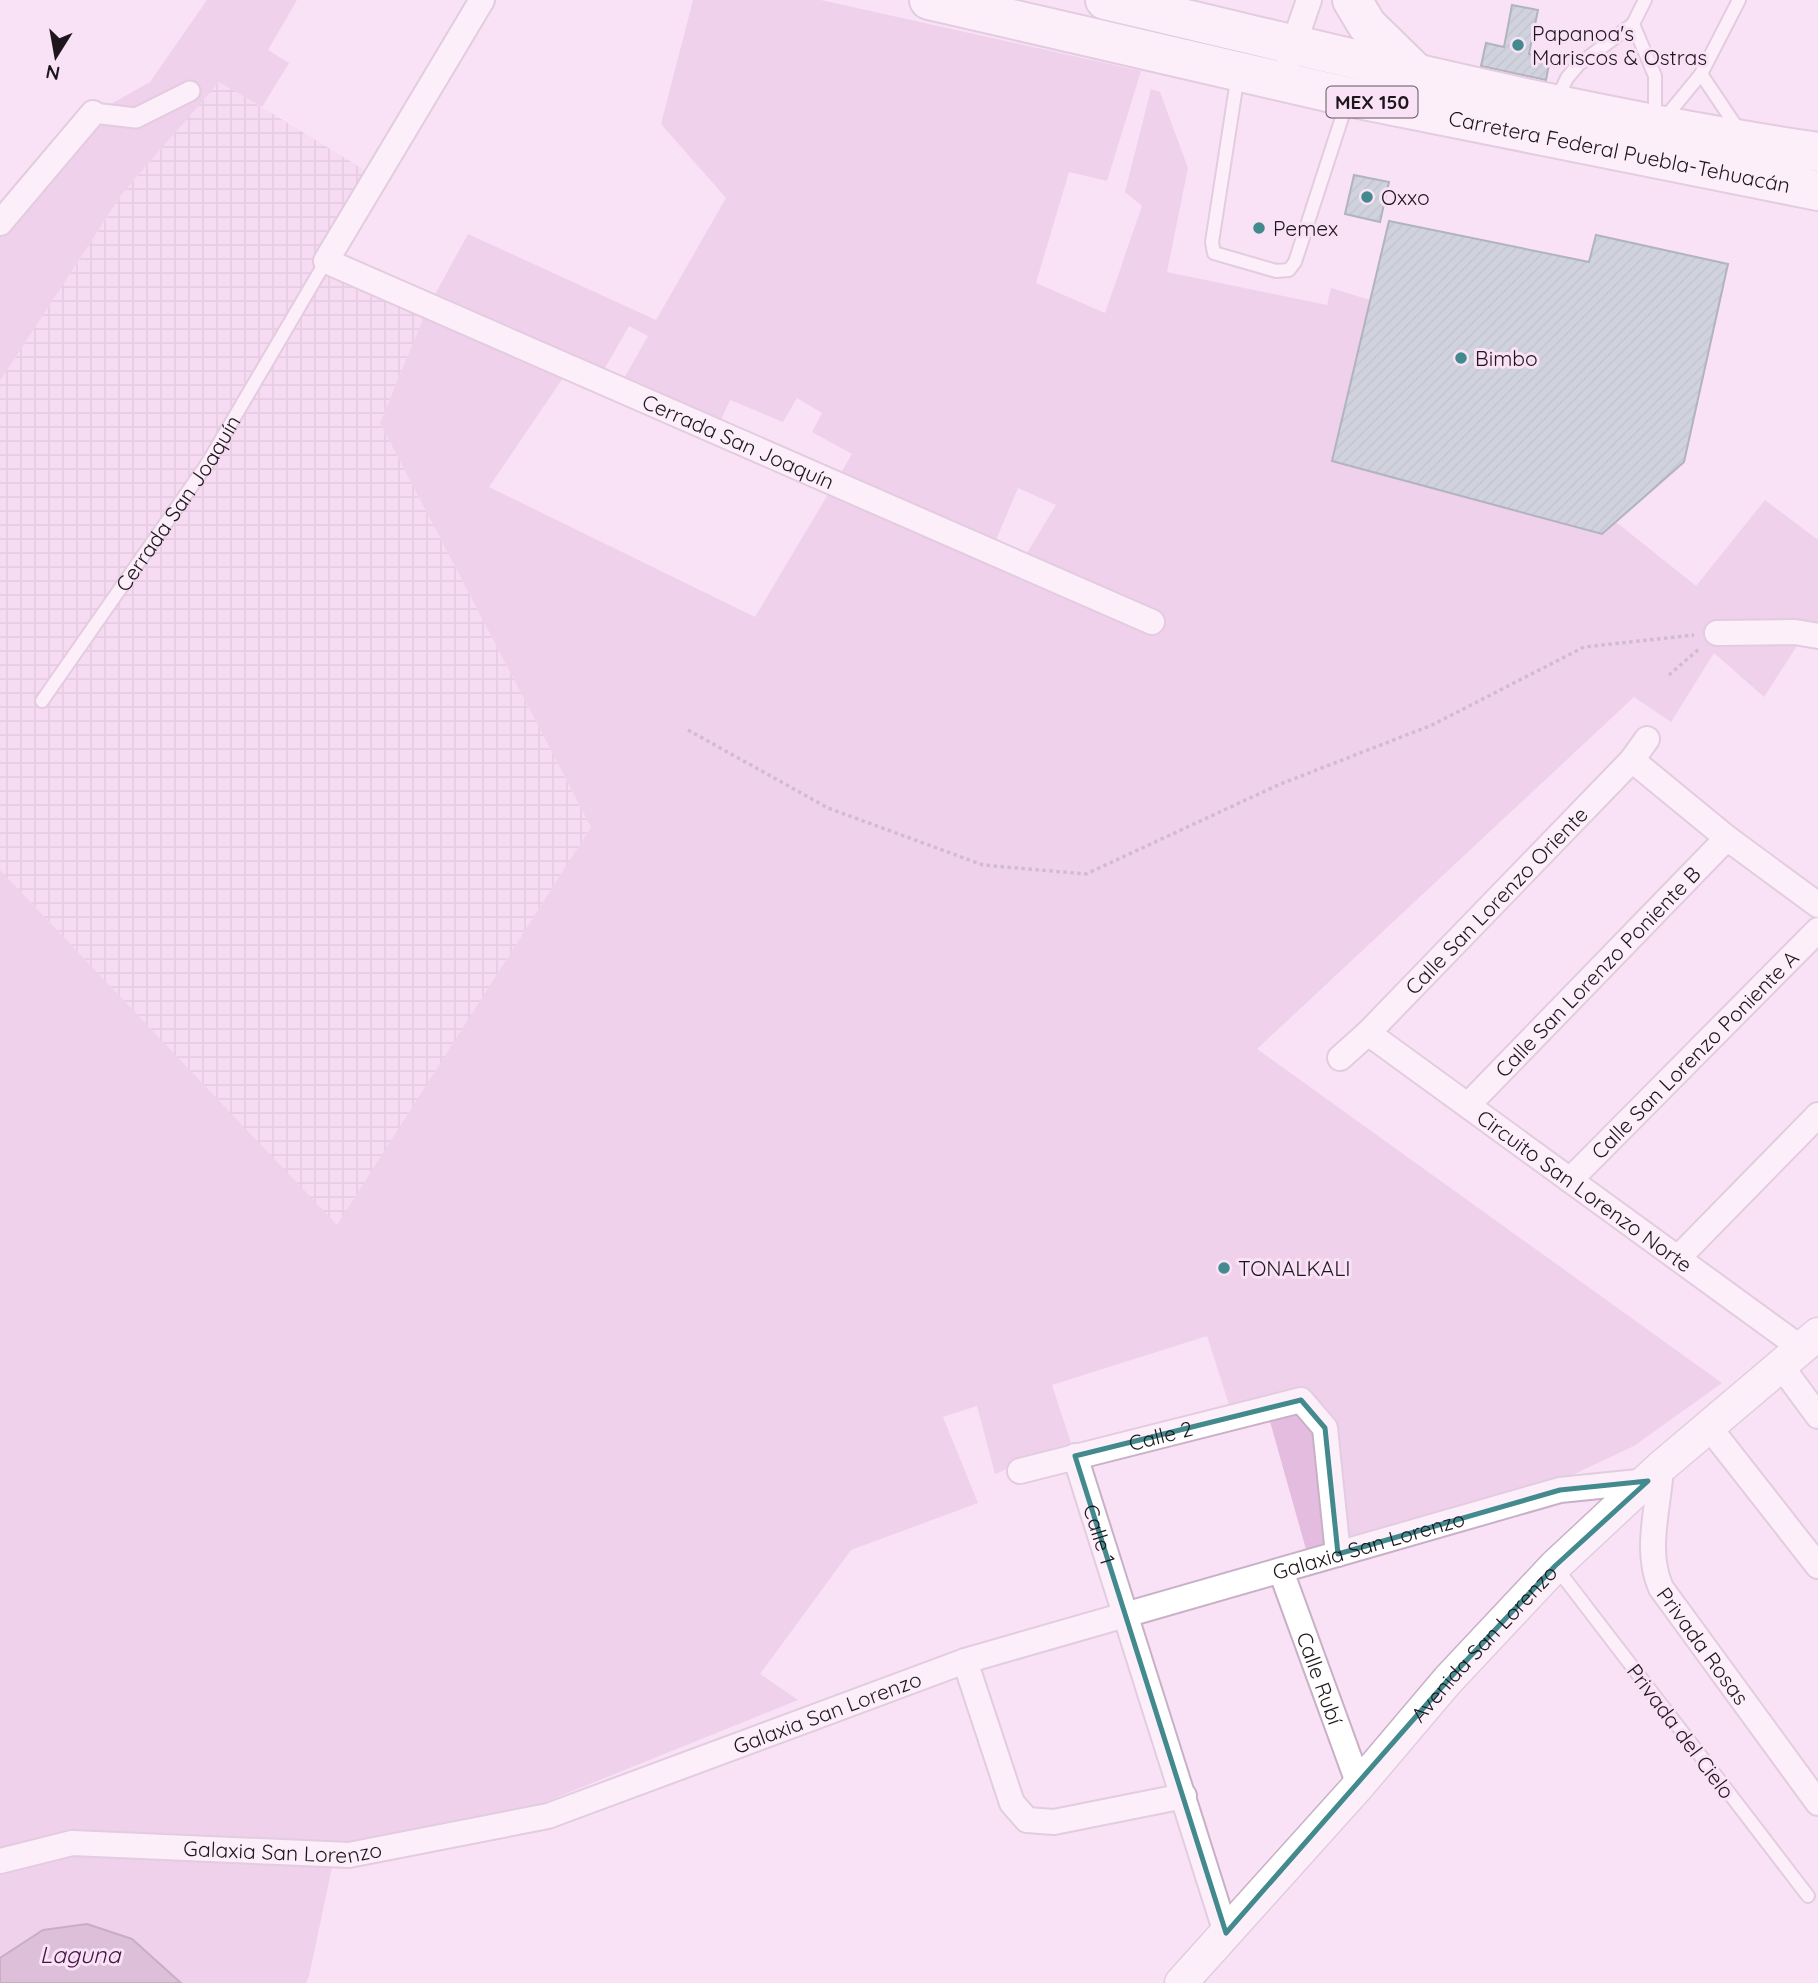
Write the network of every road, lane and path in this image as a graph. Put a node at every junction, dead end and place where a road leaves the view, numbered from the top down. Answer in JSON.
{"nodes":[{"id":1,"x":482,"y":0,"type":"edge"},
{"id":2,"x":929,"y":0,"type":"edge"},
{"id":3,"x":1105,"y":0,"type":"edge"},
{"id":4,"x":1309,"y":0,"type":"edge"},
{"id":5,"x":1352,"y":0,"type":"edge"},
{"id":6,"x":1645,"y":0,"type":"edge"},
{"id":7,"x":1739,"y":0,"type":"edge"},
{"id":8,"x":1633,"y":24,"type":"junction"},
{"id":9,"x":1293,"y":44,"type":"junction"},
{"id":10,"x":1244,"y":52,"type":"junction"},
{"id":11,"x":1417,"y":74,"type":"junction"},
{"id":12,"x":1701,"y":74,"type":"junction"},
{"id":13,"x":1355,"y":79,"type":"junction"},
{"id":14,"x":1283,"y":82,"type":"junction"},
{"id":15,"x":190,"y":91,"type":"dead end"},
{"id":16,"x":1555,"y":103,"type":"junction"},
{"id":17,"x":93,"y":113,"type":"joint"},
{"id":18,"x":1657,"y":124,"type":"junction"},
{"id":19,"x":1747,"y":141,"type":"junction"},
{"id":20,"x":1818,"y":152,"type":"edge"},
{"id":21,"x":1818,"y":191,"type":"edge"},
{"id":22,"x":0,"y":223,"type":"edge"},
{"id":23,"x":326,"y":261,"type":"junction"},
{"id":24,"x":1152,"y":622,"type":"dead end"},
{"id":25,"x":1717,"y":633,"type":"junction"},
{"id":26,"x":1818,"y":636,"type":"edge"},
{"id":27,"x":1669,"y":675,"type":"dead end"},
{"id":28,"x":41,"y":701,"type":"dead end"},
{"id":29,"x":688,"y":730,"type":"dead end"},
{"id":30,"x":1647,"y":739,"type":"dead end"},
{"id":31,"x":1632,"y":760,"type":"junction"},
{"id":32,"x":1727,"y":838,"type":"junction"},
{"id":33,"x":1818,"y":905,"type":"edge"},
{"id":34,"x":1818,"y":930,"type":"edge"},
{"id":35,"x":1368,"y":1033,"type":"junction"},
{"id":36,"x":1340,"y":1058,"type":"dead end"},
{"id":37,"x":1468,"y":1105,"type":"junction"},
{"id":38,"x":1818,"y":1115,"type":"edge"},
{"id":39,"x":1570,"y":1180,"type":"junction"},
{"id":40,"x":1678,"y":1258,"type":"junction"},
{"id":41,"x":1800,"y":1350,"type":"edge"},
{"id":42,"x":1818,"y":1416,"type":"edge"},
{"id":43,"x":1709,"y":1427,"type":"junction"},
{"id":44,"x":1075,"y":1456,"type":"junction"},
{"id":45,"x":1020,"y":1471,"type":"dead end"},
{"id":46,"x":1654,"y":1474,"type":"junction"},
{"id":47,"x":1338,"y":1554,"type":"junction"},
{"id":48,"x":1555,"y":1566,"type":"junction"},
{"id":49,"x":1818,"y":1566,"type":"edge"},
{"id":50,"x":1281,"y":1571,"type":"junction"},
{"id":51,"x":1126,"y":1614,"type":"junction"},
{"id":52,"x":965,"y":1661,"type":"junction"},
{"id":53,"x":1359,"y":1786,"type":"junction"},
{"id":54,"x":1184,"y":1796,"type":"junction"},
{"id":55,"x":1818,"y":1802,"type":"edge"},
{"id":56,"x":0,"y":1861,"type":"edge"},
{"id":57,"x":1808,"y":1896,"type":"dead end"},
{"id":58,"x":1226,"y":1933,"type":"junction"},
{"id":59,"x":1191,"y":1979,"type":"edge"}],
"edges":[{"from":1,"to":23,"type":"street","name":"Cerrada San Joaquín"},
{"from":2,"to":10,"type":"main road","name":"Carretera Federal Puebla-Tehuacán","number":"MEX 150"},
{"from":3,"to":10,"type":"main road","name":"Carretera Federal Puebla-Tehuacán","number":"MEX 150"},
{"from":4,"to":9,"type":"street"},
{"from":5,"to":11,"type":"main road"},
{"from":6,"to":8,"type":"lane"},
{"from":7,"to":12,"type":"lane"},
{"from":8,"to":16,"type":"lane"},
{"from":8,"to":18,"type":"lane"},
{"from":9,"to":10,"type":"main road","name":"Carretera Federal Puebla-Tehuacán","number":"MEX 150"},
{"from":9,"to":13,"type":"main road","name":"Carretera Federal Puebla-Tehuacán","number":"MEX 150"},
{"from":9,"to":14,"type":"street"},
{"from":10,"to":13,"type":"lane"},
{"from":10,"to":14,"type":"main road","name":"Carretera Federal Puebla-Tehuacán","number":"MEX 150"},
{"from":11,"to":13,"type":"main road","name":"Carretera Federal Puebla-Tehuacán","number":"MEX 150"},
{"from":11,"to":16,"type":"main road","name":"Carretera Federal Puebla-Tehuacán","number":"MEX 150"},
{"from":12,"to":18,"type":"lane"},
{"from":12,"to":19,"type":"lane"},
{"from":13,"to":14,"type":"main road","name":"Carretera Federal Puebla-Tehuacán","number":"MEX 150"},
{"from":13,"to":21,"type":"main road","name":"Carretera Federal Puebla-Tehuacán","number":"MEX 150"},
{"from":15,"to":17,"type":"street"},
{"from":16,"to":18,"type":"main road","name":"Carretera Federal Puebla-Tehuacán","number":"MEX 150"},
{"from":17,"to":22,"type":"street"},
{"from":18,"to":19,"type":"main road","name":"Carretera Federal Puebla-Tehuacán","number":"MEX 150"},
{"from":19,"to":20,"type":"main road","name":"Carretera Federal Puebla-Tehuacán","number":"MEX 150"},
{"from":23,"to":24,"type":"street","name":"Cerrada San Joaquín"},
{"from":23,"to":28,"type":"lane","name":"Cerrada San Joaquín"},
{"from":25,"to":26,"type":"street"},
{"from":25,"to":27,"type":"path"},
{"from":25,"to":29,"type":"path"},
{"from":30,"to":31,"type":"street","name":"Calle San Lorenzo Oriente"},
{"from":31,"to":32,"type":"street"},
{"from":31,"to":35,"type":"street","name":"Calle San Lorenzo Oriente"},
{"from":32,"to":33,"type":"street"},
{"from":32,"to":37,"type":"street","name":"Calle San Lorenzo Poniente B"},
{"from":34,"to":39,"type":"street","name":"Calle San Lorenzo Poniente A"},
{"from":35,"to":36,"type":"street","name":"Calle San Lorenzo Oriente"},
{"from":35,"to":37,"type":"street","name":"Circuito San Lorenzo Norte"},
{"from":37,"to":39,"type":"street","name":"Circuito San Lorenzo Norte"},
{"from":38,"to":40,"type":"street"},
{"from":39,"to":40,"type":"street","name":"Circuito San Lorenzo Norte"},
{"from":40,"to":41,"type":"street","name":"Circuito San Lorenzo Norte"},
{"from":41,"to":42,"type":"street","name":"Circuito San Lorenzo Norte"},
{"from":41,"to":43,"type":"street","name":"Avenida San Lorenzo"},
{"from":43,"to":46,"type":"street","name":"Avenida San Lorenzo"},
{"from":43,"to":49,"type":"street"},
{"from":44,"to":45,"type":"street","name":"Calle 2"},
{"from":44,"to":47,"type":"street","name":"Calle 2"},
{"from":44,"to":51,"type":"street","name":"Calle 1"},
{"from":46,"to":47,"type":"street","name":"Galaxia San Lorenzo"},
{"from":46,"to":48,"type":"street","name":"Avenida San Lorenzo"},
{"from":46,"to":55,"type":"street","name":"Privada Rosas"},
{"from":47,"to":50,"type":"street","name":"Galaxia San Lorenzo"},
{"from":48,"to":53,"type":"street","name":"Avenida San Lorenzo"},
{"from":48,"to":57,"type":"lane","name":"Privada del Cielo"},
{"from":50,"to":51,"type":"street","name":"Galaxia San Lorenzo"},
{"from":50,"to":53,"type":"street","name":"Calle Rubí"},
{"from":51,"to":52,"type":"street","name":"Galaxia San Lorenzo"},
{"from":51,"to":54,"type":"street","name":"Calle 1"},
{"from":52,"to":54,"type":"street"},
{"from":52,"to":56,"type":"street","name":"Galaxia San Lorenzo"},
{"from":53,"to":58,"type":"street","name":"Avenida San Lorenzo"},
{"from":54,"to":58,"type":"street","name":"Calle 1"},
{"from":58,"to":59,"type":"street","name":"Avenida San Lorenzo"}]}
